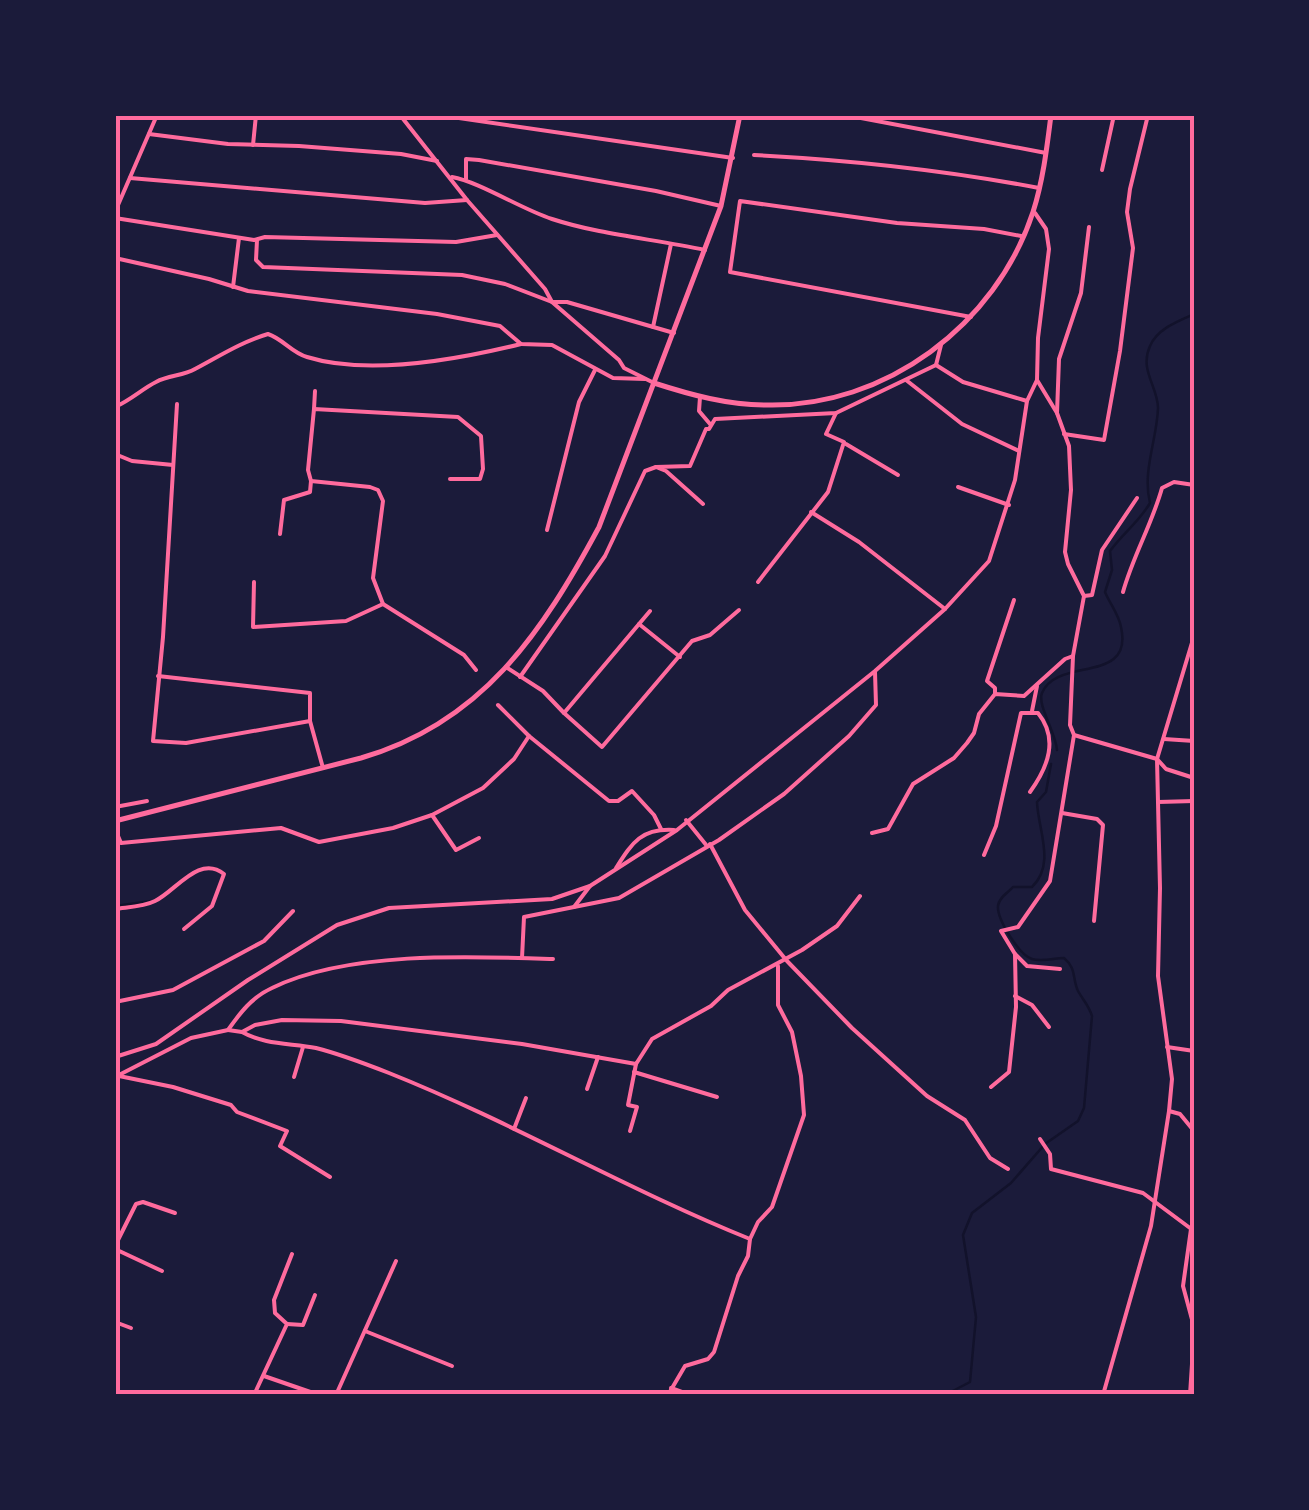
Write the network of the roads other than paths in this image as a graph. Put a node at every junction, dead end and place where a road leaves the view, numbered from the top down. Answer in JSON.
{"nodes":[{"id":1,"x":157,"y":115,"type":"edge"},
{"id":2,"x":256,"y":115,"type":"edge"},
{"id":3,"x":400,"y":115,"type":"edge"},
{"id":4,"x":739,"y":115,"type":"edge"},
{"id":5,"x":845,"y":115,"type":"edge"},
{"id":6,"x":1051,"y":115,"type":"edge"},
{"id":7,"x":1114,"y":115,"type":"edge"},
{"id":8,"x":1148,"y":115,"type":"edge"},
{"id":9,"x":452,"y":117,"type":"edge"},
{"id":10,"x":149,"y":134,"type":"junction"},
{"id":11,"x":252,"y":145,"type":"junction"},
{"id":12,"x":1046,"y":153,"type":"junction"},
{"id":13,"x":754,"y":155,"type":"dead end"},
{"id":14,"x":733,"y":158,"type":"junction"},
{"id":15,"x":440,"y":162,"type":"junction"},
{"id":16,"x":1102,"y":170,"type":"dead end"},
{"id":17,"x":450,"y":177,"type":"junction"},
{"id":18,"x":130,"y":178,"type":"junction"},
{"id":19,"x":466,"y":180,"type":"junction"},
{"id":20,"x":1039,"y":188,"type":"junction"},
{"id":21,"x":467,"y":200,"type":"junction"},
{"id":22,"x":721,"y":206,"type":"junction"},
{"id":23,"x":1033,"y":211,"type":"junction"},
{"id":24,"x":115,"y":215,"type":"edge"},
{"id":25,"x":1089,"y":227,"type":"dead end"},
{"id":26,"x":497,"y":235,"type":"junction"},
{"id":27,"x":1023,"y":236,"type":"junction"},
{"id":28,"x":239,"y":238,"type":"junction"},
{"id":29,"x":258,"y":240,"type":"junction"},
{"id":30,"x":672,"y":243,"type":"junction"},
{"id":31,"x":705,"y":250,"type":"junction"},
{"id":32,"x":115,"y":258,"type":"edge"},
{"id":33,"x":233,"y":286,"type":"junction"},
{"id":34,"x":552,"y":302,"type":"junction"},
{"id":35,"x":971,"y":316,"type":"junction"},
{"id":36,"x":653,"y":326,"type":"junction"},
{"id":37,"x":674,"y":333,"type":"junction"},
{"id":38,"x":521,"y":344,"type":"junction"},
{"id":39,"x":941,"y":345,"type":"junction"},
{"id":40,"x":936,"y":365,"type":"junction"},
{"id":41,"x":595,"y":370,"type":"junction"},
{"id":42,"x":645,"y":379,"type":"junction"},
{"id":43,"x":906,"y":380,"type":"junction"},
{"id":44,"x":1037,"y":380,"type":"junction"},
{"id":45,"x":654,"y":383,"type":"junction"},
{"id":46,"x":315,"y":391,"type":"dead end"},
{"id":47,"x":700,"y":396,"type":"junction"},
{"id":48,"x":1027,"y":401,"type":"junction"},
{"id":49,"x":177,"y":404,"type":"dead end"},
{"id":50,"x":115,"y":406,"type":"edge"},
{"id":51,"x":314,"y":409,"type":"junction"},
{"id":52,"x":1056,"y":413,"type":"junction"},
{"id":53,"x":836,"y":414,"type":"junction"},
{"id":54,"x":710,"y":424,"type":"junction"},
{"id":55,"x":1062,"y":433,"type":"junction"},
{"id":56,"x":844,"y":442,"type":"junction"},
{"id":57,"x":1020,"y":451,"type":"junction"},
{"id":58,"x":115,"y":454,"type":"edge"},
{"id":59,"x":172,"y":465,"type":"junction"},
{"id":60,"x":656,"y":467,"type":"junction"},
{"id":61,"x":898,"y":475,"type":"dead end"},
{"id":62,"x":450,"y":479,"type":"dead end"},
{"id":63,"x":311,"y":480,"type":"junction"},
{"id":64,"x":1194,"y":485,"type":"edge"},
{"id":65,"x":958,"y":487,"type":"dead end"},
{"id":66,"x":1137,"y":498,"type":"dead end"},
{"id":67,"x":703,"y":504,"type":"dead end"},
{"id":68,"x":1009,"y":505,"type":"junction"},
{"id":69,"x":812,"y":512,"type":"junction"},
{"id":70,"x":547,"y":530,"type":"dead end"},
{"id":71,"x":280,"y":534,"type":"dead end"},
{"id":72,"x":254,"y":582,"type":"dead end"},
{"id":73,"x":758,"y":582,"type":"dead end"},
{"id":74,"x":1123,"y":592,"type":"dead end"},
{"id":75,"x":1084,"y":596,"type":"junction"},
{"id":76,"x":1014,"y":600,"type":"dead end"},
{"id":77,"x":383,"y":604,"type":"junction"},
{"id":78,"x":945,"y":609,"type":"junction"},
{"id":79,"x":738,"y":610,"type":"dead end"},
{"id":80,"x":650,"y":611,"type":"dead end"},
{"id":81,"x":639,"y":624,"type":"junction"},
{"id":82,"x":1194,"y":636,"type":"edge"},
{"id":83,"x":680,"y":657,"type":"junction"},
{"id":84,"x":1073,"y":659,"type":"junction"},
{"id":85,"x":506,"y":668,"type":"junction"},
{"id":86,"x":476,"y":670,"type":"dead end"},
{"id":87,"x":875,"y":672,"type":"junction"},
{"id":88,"x":158,"y":676,"type":"junction"},
{"id":89,"x":520,"y":677,"type":"junction"},
{"id":90,"x":1036,"y":686,"type":"junction"},
{"id":91,"x":995,"y":694,"type":"junction"},
{"id":92,"x":498,"y":705,"type":"dead end"},
{"id":93,"x":1032,"y":712,"type":"junction"},
{"id":94,"x":564,"y":713,"type":"junction"},
{"id":95,"x":310,"y":721,"type":"junction"},
{"id":96,"x":1074,"y":735,"type":"junction"},
{"id":97,"x":530,"y":736,"type":"junction"},
{"id":98,"x":1164,"y":739,"type":"junction"},
{"id":99,"x":1192,"y":740,"type":"edge"},
{"id":100,"x":1157,"y":759,"type":"junction"},
{"id":101,"x":323,"y":768,"type":"junction"},
{"id":102,"x":1194,"y":778,"type":"edge"},
{"id":103,"x":1030,"y":792,"type":"dead end"},
{"id":104,"x":1194,"y":800,"type":"edge"},
{"id":105,"x":147,"y":801,"type":"dead end"},
{"id":106,"x":1158,"y":802,"type":"junction"},
{"id":107,"x":115,"y":807,"type":"edge"},
{"id":108,"x":1062,"y":813,"type":"junction"},
{"id":109,"x":432,"y":815,"type":"junction"},
{"id":110,"x":115,"y":820,"type":"edge"},
{"id":111,"x":686,"y":820,"type":"junction"},
{"id":112,"x":115,"y":829,"type":"edge"},
{"id":113,"x":662,"y":830,"type":"junction"},
{"id":114,"x":676,"y":830,"type":"junction"},
{"id":115,"x":872,"y":833,"type":"dead end"},
{"id":116,"x":479,"y":838,"type":"dead end"},
{"id":117,"x":118,"y":844,"type":"edge"},
{"id":118,"x":709,"y":845,"type":"junction"},
{"id":119,"x":984,"y":855,"type":"dead end"},
{"id":120,"x":614,"y":872,"type":"junction"},
{"id":121,"x":590,"y":886,"type":"junction"},
{"id":122,"x":860,"y":896,"type":"dead end"},
{"id":123,"x":574,"y":907,"type":"junction"},
{"id":124,"x":115,"y":909,"type":"edge"},
{"id":125,"x":294,"y":911,"type":"dead end"},
{"id":126,"x":1094,"y":921,"type":"dead end"},
{"id":127,"x":184,"y":929,"type":"dead end"},
{"id":128,"x":1015,"y":954,"type":"junction"},
{"id":129,"x":522,"y":958,"type":"junction"},
{"id":130,"x":553,"y":959,"type":"dead end"},
{"id":131,"x":787,"y":961,"type":"junction"},
{"id":132,"x":778,"y":966,"type":"junction"},
{"id":133,"x":1060,"y":968,"type":"dead end"},
{"id":134,"x":1015,"y":996,"type":"junction"},
{"id":135,"x":115,"y":1002,"type":"edge"},
{"id":136,"x":1049,"y":1028,"type":"dead end"},
{"id":137,"x":228,"y":1030,"type":"junction"},
{"id":138,"x":242,"y":1032,"type":"junction"},
{"id":139,"x":303,"y":1046,"type":"junction"},
{"id":140,"x":1167,"y":1047,"type":"junction"},
{"id":141,"x":1194,"y":1050,"type":"edge"},
{"id":142,"x":115,"y":1057,"type":"edge"},
{"id":143,"x":598,"y":1057,"type":"junction"},
{"id":144,"x":636,"y":1064,"type":"junction"},
{"id":145,"x":634,"y":1072,"type":"junction"},
{"id":146,"x":117,"y":1076,"type":"edge"},
{"id":147,"x":294,"y":1077,"type":"dead end"},
{"id":148,"x":991,"y":1087,"type":"dead end"},
{"id":149,"x":588,"y":1089,"type":"dead end"},
{"id":150,"x":716,"y":1097,"type":"dead end"},
{"id":151,"x":526,"y":1098,"type":"dead end"},
{"id":152,"x":1169,"y":1111,"type":"junction"},
{"id":153,"x":514,"y":1130,"type":"junction"},
{"id":154,"x":630,"y":1131,"type":"dead end"},
{"id":155,"x":1194,"y":1131,"type":"edge"},
{"id":156,"x":1041,"y":1140,"type":"dead end"},
{"id":157,"x":1008,"y":1169,"type":"dead end"},
{"id":158,"x":330,"y":1177,"type":"dead end"},
{"id":159,"x":1155,"y":1204,"type":"junction"},
{"id":160,"x":175,"y":1214,"type":"dead end"},
{"id":161,"x":1192,"y":1230,"type":"edge"},
{"id":162,"x":750,"y":1239,"type":"junction"},
{"id":163,"x":115,"y":1248,"type":"edge"},
{"id":164,"x":292,"y":1254,"type":"dead end"},
{"id":165,"x":396,"y":1261,"type":"dead end"},
{"id":166,"x":162,"y":1272,"type":"dead end"},
{"id":167,"x":315,"y":1296,"type":"dead end"},
{"id":168,"x":115,"y":1322,"type":"edge"},
{"id":169,"x":286,"y":1324,"type":"junction"},
{"id":170,"x":130,"y":1328,"type":"dead end"},
{"id":171,"x":1194,"y":1330,"type":"edge"},
{"id":172,"x":365,"y":1331,"type":"junction"},
{"id":173,"x":452,"y":1366,"type":"dead end"},
{"id":174,"x":264,"y":1376,"type":"junction"},
{"id":175,"x":670,"y":1388,"type":"junction"},
{"id":176,"x":254,"y":1395,"type":"edge"},
{"id":177,"x":319,"y":1395,"type":"edge"},
{"id":178,"x":336,"y":1395,"type":"edge"},
{"id":179,"x":668,"y":1395,"type":"edge"},
{"id":180,"x":690,"y":1395,"type":"edge"},
{"id":181,"x":1103,"y":1395,"type":"edge"},
{"id":182,"x":1190,"y":1395,"type":"edge"}],
"edges":[{"from":1,"to":10,"type":"street"},
{"from":2,"to":11,"type":"street"},
{"from":3,"to":15,"type":"street"},
{"from":4,"to":14,"type":"main road"},
{"from":5,"to":12,"type":"street"},
{"from":6,"to":12,"type":"main road"},
{"from":7,"to":16,"type":"street"},
{"from":8,"to":55,"type":"street"},
{"from":9,"to":14,"type":"street"},
{"from":10,"to":11,"type":"street"},
{"from":10,"to":18,"type":"street"},
{"from":11,"to":15,"type":"street"},
{"from":12,"to":20,"type":"main road"},
{"from":13,"to":20,"type":"street"},
{"from":14,"to":22,"type":"main road"},
{"from":15,"to":17,"type":"street"},
{"from":17,"to":19,"type":"street"},
{"from":17,"to":21,"type":"street"},
{"from":18,"to":21,"type":"street"},
{"from":18,"to":24,"type":"street"},
{"from":19,"to":22,"type":"street"},
{"from":19,"to":30,"type":"street"},
{"from":20,"to":23,"type":"main road"},
{"from":21,"to":26,"type":"street"},
{"from":22,"to":31,"type":"main road"},
{"from":23,"to":27,"type":"main road"},
{"from":23,"to":44,"type":"street"},
{"from":24,"to":28,"type":"street"},
{"from":25,"to":52,"type":"street"},
{"from":26,"to":29,"type":"street"},
{"from":26,"to":34,"type":"street"},
{"from":27,"to":35,"type":"main road"},
{"from":27,"to":35,"type":"street"},
{"from":28,"to":29,"type":"street"},
{"from":28,"to":33,"type":"street"},
{"from":29,"to":34,"type":"street"},
{"from":30,"to":31,"type":"street"},
{"from":30,"to":36,"type":"street"},
{"from":31,"to":37,"type":"main road"},
{"from":32,"to":33,"type":"street"},
{"from":33,"to":38,"type":"street"},
{"from":34,"to":36,"type":"street"},
{"from":34,"to":42,"type":"street"},
{"from":35,"to":39,"type":"main road"},
{"from":36,"to":37,"type":"street"},
{"from":37,"to":45,"type":"main road"},
{"from":38,"to":41,"type":"street"},
{"from":38,"to":50,"type":"street"},
{"from":39,"to":40,"type":"street"},
{"from":39,"to":47,"type":"main road"},
{"from":40,"to":43,"type":"street"},
{"from":40,"to":48,"type":"street"},
{"from":41,"to":42,"type":"street"},
{"from":41,"to":70,"type":"street"},
{"from":42,"to":45,"type":"street"},
{"from":43,"to":53,"type":"street"},
{"from":43,"to":57,"type":"street"},
{"from":44,"to":48,"type":"street"},
{"from":44,"to":52,"type":"street"},
{"from":45,"to":47,"type":"main road"},
{"from":45,"to":85,"type":"main road"},
{"from":46,"to":51,"type":"street"},
{"from":47,"to":54,"type":"street"},
{"from":48,"to":57,"type":"street"},
{"from":49,"to":59,"type":"street"},
{"from":51,"to":62,"type":"street"},
{"from":51,"to":63,"type":"street"},
{"from":52,"to":55,"type":"street"},
{"from":53,"to":54,"type":"street"},
{"from":53,"to":56,"type":"street"},
{"from":54,"to":60,"type":"street"},
{"from":55,"to":75,"type":"street"},
{"from":56,"to":61,"type":"street"},
{"from":56,"to":69,"type":"street"},
{"from":57,"to":68,"type":"street"},
{"from":58,"to":59,"type":"street"},
{"from":59,"to":88,"type":"street"},
{"from":60,"to":67,"type":"street"},
{"from":60,"to":89,"type":"street"},
{"from":63,"to":71,"type":"street"},
{"from":63,"to":77,"type":"street"},
{"from":64,"to":74,"type":"street"},
{"from":65,"to":68,"type":"street"},
{"from":66,"to":75,"type":"street"},
{"from":68,"to":78,"type":"street"},
{"from":69,"to":73,"type":"street"},
{"from":69,"to":78,"type":"street"},
{"from":72,"to":77,"type":"street"},
{"from":75,"to":84,"type":"street"},
{"from":76,"to":91,"type":"street"},
{"from":77,"to":86,"type":"street"},
{"from":78,"to":87,"type":"street"},
{"from":79,"to":83,"type":"street"},
{"from":80,"to":81,"type":"street"},
{"from":81,"to":83,"type":"street"},
{"from":81,"to":94,"type":"street"},
{"from":82,"to":98,"type":"street"},
{"from":83,"to":94,"type":"street"},
{"from":84,"to":90,"type":"street"},
{"from":84,"to":96,"type":"street"},
{"from":85,"to":89,"type":"street"},
{"from":85,"to":101,"type":"main road"},
{"from":87,"to":111,"type":"street"},
{"from":87,"to":118,"type":"street"},
{"from":88,"to":95,"type":"street"},
{"from":88,"to":95,"type":"street"},
{"from":89,"to":94,"type":"street"},
{"from":90,"to":91,"type":"street"},
{"from":90,"to":93,"type":"street"},
{"from":91,"to":115,"type":"street"},
{"from":92,"to":97,"type":"street"},
{"from":93,"to":103,"type":"street"},
{"from":93,"to":119,"type":"street"},
{"from":95,"to":101,"type":"street"},
{"from":96,"to":100,"type":"street"},
{"from":96,"to":108,"type":"street"},
{"from":97,"to":109,"type":"street"},
{"from":97,"to":113,"type":"street"},
{"from":98,"to":99,"type":"street"},
{"from":98,"to":100,"type":"street"},
{"from":100,"to":102,"type":"street"},
{"from":100,"to":106,"type":"street"},
{"from":101,"to":110,"type":"main road"},
{"from":104,"to":106,"type":"street"},
{"from":105,"to":107,"type":"street"},
{"from":106,"to":140,"type":"street"},
{"from":108,"to":126,"type":"street"},
{"from":108,"to":128,"type":"street"},
{"from":109,"to":116,"type":"street"},
{"from":109,"to":117,"type":"street"},
{"from":111,"to":114,"type":"street"},
{"from":111,"to":118,"type":"street"},
{"from":112,"to":117,"type":"street"},
{"from":113,"to":114,"type":"street"},
{"from":113,"to":120,"type":"street"},
{"from":114,"to":120,"type":"street"},
{"from":118,"to":123,"type":"street"},
{"from":118,"to":131,"type":"street"},
{"from":120,"to":121,"type":"street"},
{"from":121,"to":123,"type":"street"},
{"from":121,"to":142,"type":"street"},
{"from":122,"to":131,"type":"street"},
{"from":123,"to":129,"type":"street"},
{"from":124,"to":127,"type":"street"},
{"from":125,"to":135,"type":"street"},
{"from":128,"to":133,"type":"street"},
{"from":128,"to":134,"type":"street"},
{"from":129,"to":130,"type":"street"},
{"from":129,"to":137,"type":"street"},
{"from":131,"to":132,"type":"street"},
{"from":131,"to":157,"type":"street"},
{"from":132,"to":144,"type":"street"},
{"from":132,"to":162,"type":"street"},
{"from":134,"to":136,"type":"street"},
{"from":134,"to":148,"type":"street"},
{"from":137,"to":138,"type":"street"},
{"from":137,"to":146,"type":"street"},
{"from":138,"to":139,"type":"street"},
{"from":138,"to":143,"type":"street"},
{"from":139,"to":147,"type":"street"},
{"from":139,"to":153,"type":"street"},
{"from":140,"to":141,"type":"street"},
{"from":140,"to":152,"type":"street"},
{"from":143,"to":144,"type":"street"},
{"from":143,"to":149,"type":"street"},
{"from":144,"to":145,"type":"street"},
{"from":145,"to":150,"type":"street"},
{"from":145,"to":154,"type":"street"},
{"from":146,"to":158,"type":"street"},
{"from":151,"to":153,"type":"street"},
{"from":152,"to":155,"type":"street"},
{"from":152,"to":159,"type":"street"},
{"from":153,"to":162,"type":"street"},
{"from":156,"to":159,"type":"street"},
{"from":159,"to":161,"type":"street"},
{"from":159,"to":181,"type":"street"},
{"from":160,"to":163,"type":"street"},
{"from":161,"to":171,"type":"street"},
{"from":162,"to":175,"type":"street"},
{"from":163,"to":166,"type":"street"},
{"from":164,"to":169,"type":"street"},
{"from":165,"to":172,"type":"street"},
{"from":167,"to":169,"type":"street"},
{"from":168,"to":170,"type":"street"},
{"from":169,"to":174,"type":"street"},
{"from":171,"to":182,"type":"street"},
{"from":172,"to":173,"type":"street"},
{"from":172,"to":178,"type":"street"},
{"from":174,"to":176,"type":"street"},
{"from":174,"to":177,"type":"street"},
{"from":175,"to":179,"type":"street"},
{"from":175,"to":180,"type":"street"}]}
